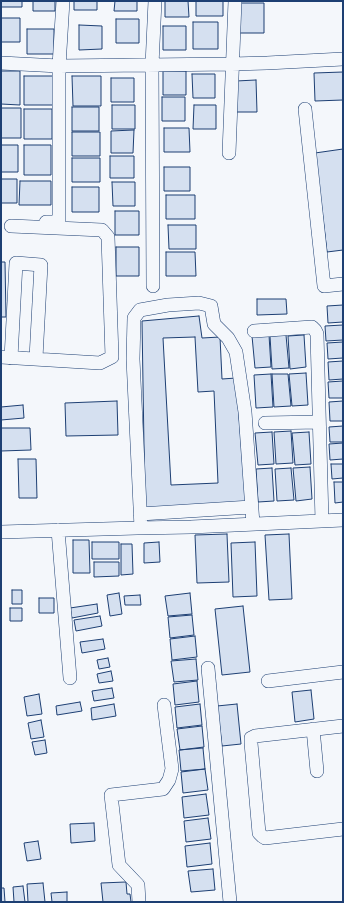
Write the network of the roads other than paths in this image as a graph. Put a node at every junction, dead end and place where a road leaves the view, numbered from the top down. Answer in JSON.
{"nodes":[{"id":1,"x":63,"y":1,"type":"edge"},
{"id":2,"x":155,"y":1,"type":"edge"},
{"id":3,"x":235,"y":1,"type":"edge"},
{"id":4,"x":343,"y":59,"type":"edge"},
{"id":5,"x":1,"y":63,"type":"edge"},
{"id":6,"x":152,"y":64,"type":"junction"},
{"id":7,"x":232,"y":64,"type":"junction"},
{"id":8,"x":58,"y":66,"type":"junction"},
{"id":9,"x":305,"y":109,"type":"dead end"},
{"id":10,"x":229,"y":153,"type":"dead end"},
{"id":11,"x":6,"y":224,"type":"edge"},
{"id":12,"x":343,"y":284,"type":"edge"},
{"id":13,"x":153,"y":286,"type":"dead end"},
{"id":14,"x":254,"y":331,"type":"dead end"},
{"id":15,"x":6,"y":358,"type":"edge"},
{"id":16,"x":36,"y":358,"type":"junction"},
{"id":17,"x":319,"y":422,"type":"junction"},
{"id":18,"x":264,"y":423,"type":"dead end"},
{"id":19,"x":252,"y":507,"type":"junction"},
{"id":20,"x":140,"y":514,"type":"junction"},
{"id":21,"x":343,"y":520,"type":"edge"},
{"id":22,"x":322,"y":521,"type":"junction"},
{"id":23,"x":253,"y":524,"type":"junction"},
{"id":24,"x":141,"y":528,"type":"junction"},
{"id":25,"x":58,"y":530,"type":"junction"},
{"id":26,"x":1,"y":532,"type":"edge"},
{"id":27,"x":208,"y":668,"type":"dead end"},
{"id":28,"x":343,"y":672,"type":"edge"},
{"id":29,"x":70,"y":678,"type":"dead end"},
{"id":30,"x":268,"y":681,"type":"dead end"},
{"id":31,"x":164,"y":705,"type":"dead end"},
{"id":32,"x":343,"y":726,"type":"edge"},
{"id":33,"x":313,"y":729,"type":"junction"},
{"id":34,"x":317,"y":771,"type":"dead end"},
{"id":35,"x":343,"y":829,"type":"edge"},
{"id":36,"x":139,"y":902,"type":"edge"},
{"id":37,"x":230,"y":902,"type":"edge"}],
"edges":[{"from":1,"to":8,"type":"street"},
{"from":2,"to":6,"type":"street"},
{"from":3,"to":7,"type":"street"},
{"from":4,"to":7,"type":"street"},
{"from":5,"to":8,"type":"street"},
{"from":6,"to":7,"type":"street"},
{"from":6,"to":8,"type":"street"},
{"from":6,"to":13,"type":"street"},
{"from":7,"to":10,"type":"street"},
{"from":8,"to":11,"type":"street"},
{"from":9,"to":12,"type":"street"},
{"from":11,"to":16,"type":"street"},
{"from":14,"to":17,"type":"street"},
{"from":15,"to":16,"type":"street"},
{"from":15,"to":16,"type":"street"},
{"from":17,"to":18,"type":"street"},
{"from":17,"to":22,"type":"street"},
{"from":19,"to":20,"type":"street"},
{"from":19,"to":20,"type":"street"},
{"from":19,"to":23,"type":"street"},
{"from":20,"to":24,"type":"street"},
{"from":21,"to":22,"type":"street"},
{"from":22,"to":23,"type":"street"},
{"from":23,"to":24,"type":"street"},
{"from":24,"to":25,"type":"street"},
{"from":25,"to":26,"type":"street"},
{"from":25,"to":29,"type":"street"},
{"from":27,"to":37,"type":"street"},
{"from":28,"to":30,"type":"street"},
{"from":31,"to":36,"type":"street"},
{"from":32,"to":33,"type":"street"},
{"from":33,"to":34,"type":"street"},
{"from":33,"to":35,"type":"street"}]}
